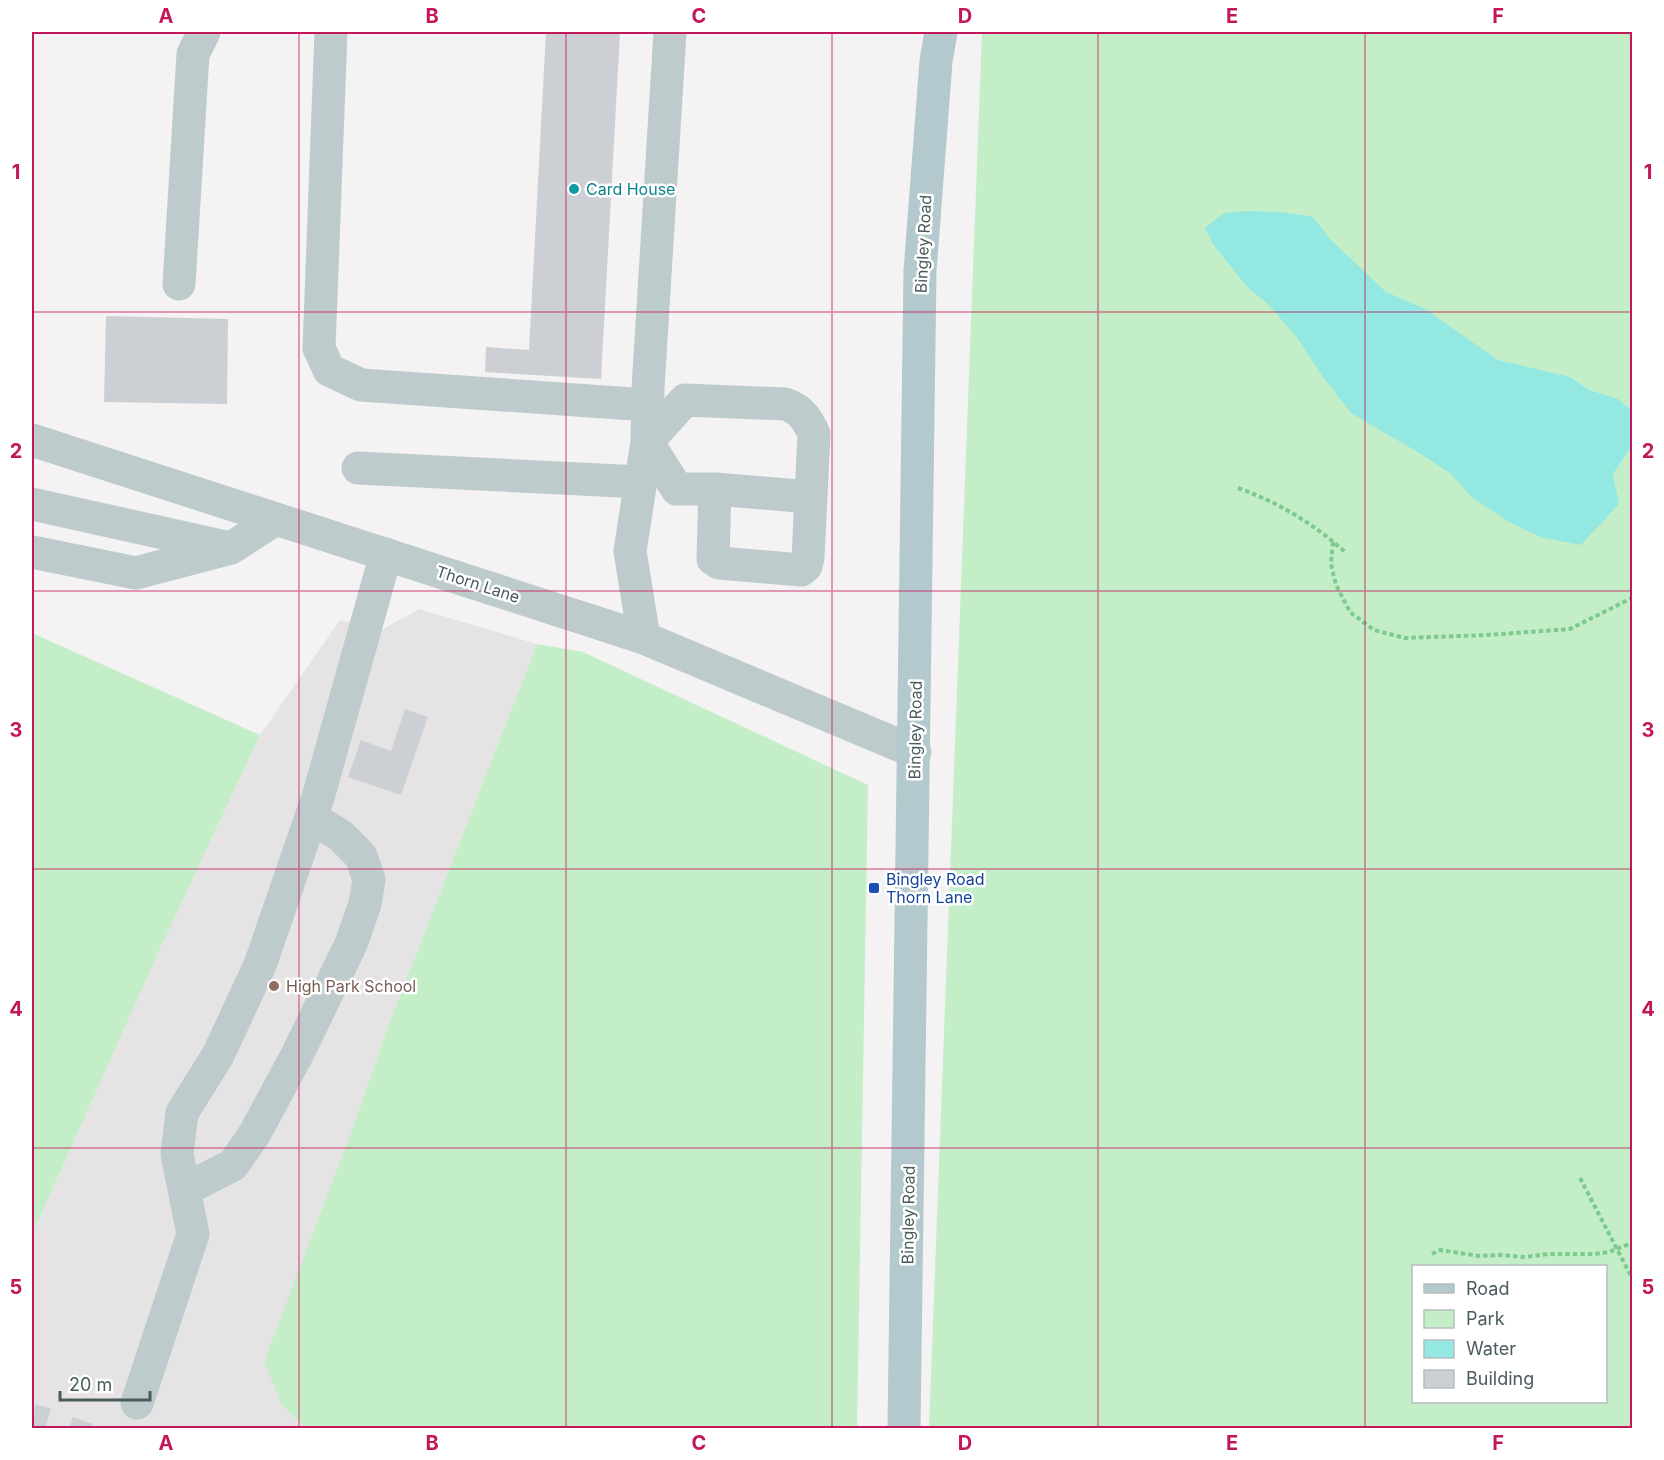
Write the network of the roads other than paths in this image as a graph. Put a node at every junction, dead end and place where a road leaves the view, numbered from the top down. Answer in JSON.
{"nodes":[{"id":1,"x":204,"y":32,"type":"edge"},
{"id":2,"x":331,"y":32,"type":"edge"},
{"id":3,"x":670,"y":32,"type":"edge"},
{"id":4,"x":941,"y":32,"type":"edge"},
{"id":5,"x":179,"y":284,"type":"dead end"},
{"id":6,"x":648,"y":405,"type":"junction"},
{"id":7,"x":32,"y":440,"type":"edge"},
{"id":8,"x":647,"y":442,"type":"junction"},
{"id":9,"x":358,"y":468,"type":"dead end"},
{"id":10,"x":641,"y":482,"type":"junction"},
{"id":11,"x":715,"y":489,"type":"junction"},
{"id":12,"x":811,"y":497,"type":"junction"},
{"id":13,"x":32,"y":504,"type":"edge"},
{"id":14,"x":276,"y":519,"type":"junction"},
{"id":15,"x":231,"y":548,"type":"junction"},
{"id":16,"x":32,"y":552,"type":"edge"},
{"id":17,"x":386,"y":554,"type":"junction"},
{"id":18,"x":644,"y":638,"type":"junction"},
{"id":19,"x":915,"y":752,"type":"junction"},
{"id":20,"x":311,"y":818,"type":"junction"},
{"id":21,"x":184,"y":1190,"type":"junction"},
{"id":22,"x":136,"y":1402,"type":"dead end"},
{"id":23,"x":904,"y":1428,"type":"edge"}],
"edges":[{"from":1,"to":5,"type":"street"},
{"from":2,"to":6,"type":"street"},
{"from":3,"to":6,"type":"street"},
{"from":4,"to":19,"type":"main road","name":"Bingley Road"},
{"from":6,"to":8,"type":"street"},
{"from":7,"to":14,"type":"street","name":"Thorn Lane"},
{"from":8,"to":10,"type":"street"},
{"from":8,"to":11,"type":"street"},
{"from":8,"to":12,"type":"street"},
{"from":9,"to":10,"type":"street"},
{"from":10,"to":18,"type":"street"},
{"from":11,"to":12,"type":"street"},
{"from":11,"to":12,"type":"street"},
{"from":13,"to":15,"type":"street"},
{"from":14,"to":15,"type":"street"},
{"from":14,"to":17,"type":"street","name":"Thorn Lane"},
{"from":15,"to":16,"type":"street"},
{"from":17,"to":18,"type":"street","name":"Thorn Lane"},
{"from":17,"to":20,"type":"street"},
{"from":18,"to":19,"type":"street","name":"Thorn Lane"},
{"from":19,"to":23,"type":"main road","name":"Bingley Road"},
{"from":20,"to":21,"type":"street"},
{"from":20,"to":21,"type":"street"},
{"from":21,"to":22,"type":"street"}]}
